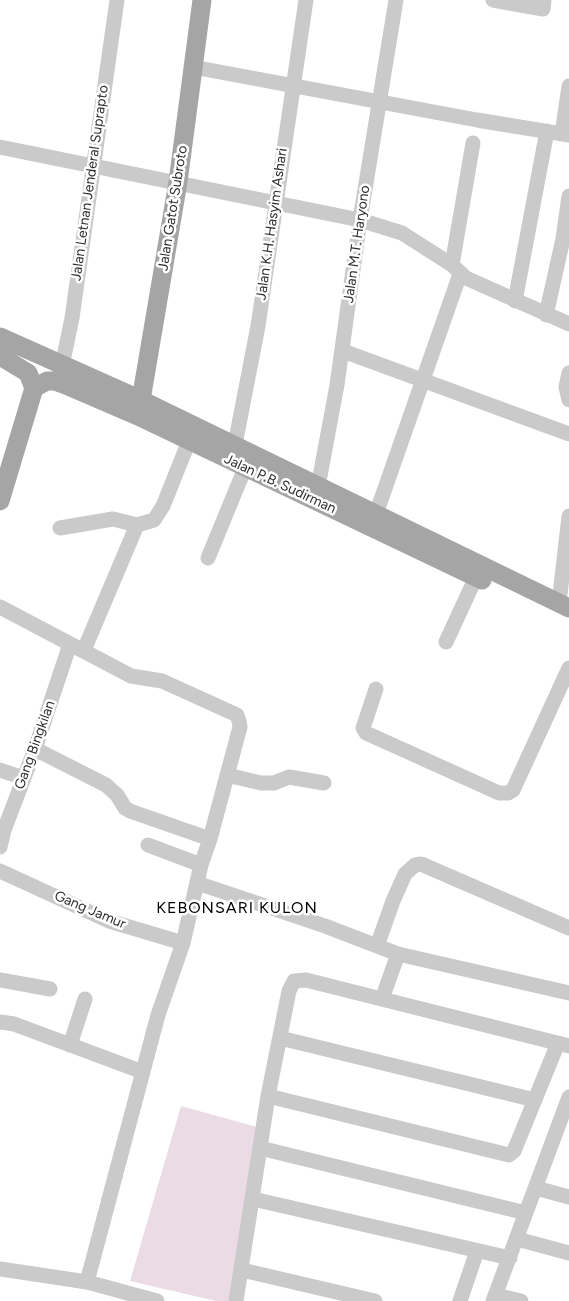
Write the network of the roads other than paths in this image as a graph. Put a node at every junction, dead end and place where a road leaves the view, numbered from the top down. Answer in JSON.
{"nodes":[{"id":1,"x":117,"y":0,"type":"edge"},
{"id":2,"x":202,"y":0,"type":"edge"},
{"id":3,"x":306,"y":0,"type":"edge"},
{"id":4,"x":396,"y":0,"type":"edge"},
{"id":5,"x":493,"y":0,"type":"edge"},
{"id":6,"x":544,"y":0,"type":"edge"},
{"id":7,"x":193,"y":67,"type":"junction"},
{"id":8,"x":293,"y":85,"type":"junction"},
{"id":9,"x":569,"y":86,"type":"edge"},
{"id":10,"x":380,"y":101,"type":"junction"},
{"id":11,"x":560,"y":133,"type":"edge"},
{"id":12,"x":474,"y":143,"type":"dead end"},
{"id":13,"x":0,"y":147,"type":"edge"},
{"id":14,"x":92,"y":165,"type":"junction"},
{"id":15,"x":178,"y":182,"type":"junction"},
{"id":16,"x":569,"y":196,"type":"edge"},
{"id":17,"x":276,"y":202,"type":"junction"},
{"id":18,"x":360,"y":220,"type":"junction"},
{"id":19,"x":456,"y":269,"type":"junction"},
{"id":20,"x":515,"y":301,"type":"junction"},
{"id":21,"x":546,"y":316,"type":"junction"},
{"id":22,"x":569,"y":324,"type":"edge"},
{"id":23,"x":0,"y":337,"type":"edge"},
{"id":24,"x":342,"y":351,"type":"junction"},
{"id":25,"x":0,"y":356,"type":"edge"},
{"id":26,"x":62,"y":366,"type":"junction"},
{"id":27,"x":569,"y":373,"type":"edge"},
{"id":28,"x":424,"y":380,"type":"junction"},
{"id":29,"x":34,"y":388,"type":"junction"},
{"id":30,"x":569,"y":400,"type":"edge"},
{"id":31,"x":139,"y":408,"type":"junction"},
{"id":32,"x":569,"y":434,"type":"edge"},
{"id":33,"x":189,"y":441,"type":"junction"},
{"id":34,"x":237,"y":459,"type":"junction"},
{"id":35,"x":318,"y":487,"type":"junction"},
{"id":36,"x":0,"y":502,"type":"edge"},
{"id":37,"x":376,"y":514,"type":"junction"},
{"id":38,"x":569,"y":516,"type":"edge"},
{"id":39,"x":137,"y":525,"type":"junction"},
{"id":40,"x":60,"y":528,"type":"dead end"},
{"id":41,"x":208,"y":558,"type":"dead end"},
{"id":42,"x":476,"y":577,"type":"junction"},
{"id":43,"x":564,"y":606,"type":"edge"},
{"id":44,"x":0,"y":607,"type":"edge"},
{"id":45,"x":569,"y":622,"type":"edge"},
{"id":46,"x":446,"y":642,"type":"dead end"},
{"id":47,"x":77,"y":647,"type":"junction"},
{"id":48,"x":569,"y":668,"type":"edge"},
{"id":49,"x":376,"y":688,"type":"dead end"},
{"id":50,"x":35,"y":749,"type":"junction"},
{"id":51,"x":0,"y":770,"type":"edge"},
{"id":52,"x":227,"y":775,"type":"junction"},
{"id":53,"x":24,"y":778,"type":"junction"},
{"id":54,"x":324,"y":783,"type":"dead end"},
{"id":55,"x":2,"y":829,"type":"edge"},
{"id":56,"x":210,"y":839,"type":"junction"},
{"id":57,"x":148,"y":845,"type":"dead end"},
{"id":58,"x":0,"y":847,"type":"edge"},
{"id":59,"x":201,"y":865,"type":"junction"},
{"id":60,"x":0,"y":871,"type":"edge"},
{"id":61,"x":197,"y":883,"type":"junction"},
{"id":62,"x":569,"y":928,"type":"edge"},
{"id":63,"x":183,"y":943,"type":"junction"},
{"id":64,"x":377,"y":946,"type":"junction"},
{"id":65,"x":398,"y":954,"type":"junction"},
{"id":66,"x":0,"y":980,"type":"edge"},
{"id":67,"x":50,"y":990,"type":"dead end"},
{"id":68,"x":569,"y":993,"type":"edge"},
{"id":69,"x":85,"y":999,"type":"dead end"},
{"id":70,"x":382,"y":999,"type":"junction"},
{"id":71,"x":0,"y":1022,"type":"edge"},
{"id":72,"x":280,"y":1038,"type":"junction"},
{"id":73,"x":70,"y":1045,"type":"junction"},
{"id":74,"x":564,"y":1045,"type":"edge"},
{"id":75,"x":144,"y":1072,"type":"junction"},
{"id":76,"x":268,"y":1096,"type":"junction"},
{"id":77,"x":569,"y":1097,"type":"edge"},
{"id":78,"x":535,"y":1100,"type":"junction"},
{"id":79,"x":260,"y":1148,"type":"junction"},
{"id":80,"x":536,"y":1188,"type":"junction"},
{"id":81,"x":569,"y":1197,"type":"edge"},
{"id":82,"x":253,"y":1199,"type":"junction"},
{"id":83,"x":526,"y":1213,"type":"junction"},
{"id":84,"x":517,"y":1239,"type":"junction"},
{"id":85,"x":478,"y":1250,"type":"junction"},
{"id":86,"x":569,"y":1253,"type":"edge"},
{"id":87,"x":510,"y":1258,"type":"junction"},
{"id":88,"x":0,"y":1269,"type":"edge"},
{"id":89,"x":242,"y":1270,"type":"junction"},
{"id":90,"x":87,"y":1282,"type":"junction"},
{"id":91,"x":494,"y":1298,"type":"edge"},
{"id":92,"x":158,"y":1301,"type":"edge"},
{"id":93,"x":236,"y":1301,"type":"edge"},
{"id":94,"x":375,"y":1301,"type":"edge"},
{"id":95,"x":460,"y":1301,"type":"edge"},
{"id":96,"x":521,"y":1301,"type":"edge"}],
"edges":[{"from":1,"to":14,"type":"street","name":"Jalan Letnan Jenderal Suprapto"},
{"from":2,"to":7,"type":"main road","name":"Jalan Gatot Subroto"},
{"from":3,"to":8,"type":"street","name":"Jalan K.H. Hasyim Ashari"},
{"from":4,"to":10,"type":"street","name":"Jalan M.T. Haryono"},
{"from":5,"to":6,"type":"street"},
{"from":7,"to":8,"type":"street"},
{"from":7,"to":15,"type":"main road","name":"Jalan Gatot Subroto"},
{"from":8,"to":10,"type":"street"},
{"from":8,"to":17,"type":"street","name":"Jalan K.H. Hasyim Ashari"},
{"from":9,"to":11,"type":"street"},
{"from":10,"to":11,"type":"street"},
{"from":10,"to":18,"type":"street","name":"Jalan M.T. Haryono"},
{"from":11,"to":20,"type":"street"},
{"from":12,"to":19,"type":"street"},
{"from":13,"to":14,"type":"street"},
{"from":14,"to":15,"type":"street"},
{"from":14,"to":26,"type":"street","name":"Jalan Letnan Jenderal Suprapto"},
{"from":15,"to":17,"type":"street"},
{"from":15,"to":31,"type":"main road","name":"Jalan Gatot Subroto"},
{"from":16,"to":21,"type":"street"},
{"from":17,"to":18,"type":"street"},
{"from":17,"to":34,"type":"street","name":"Jalan K.H. Hasyim Ashari"},
{"from":18,"to":19,"type":"street"},
{"from":18,"to":24,"type":"street","name":"Jalan M.T. Haryono"},
{"from":19,"to":20,"type":"street"},
{"from":19,"to":28,"type":"street"},
{"from":20,"to":21,"type":"street"},
{"from":21,"to":22,"type":"street"},
{"from":23,"to":26,"type":"main road","name":"Jalan P.B. Sudirman"},
{"from":24,"to":28,"type":"street"},
{"from":24,"to":35,"type":"street","name":"Jalan M.T. Haryono"},
{"from":25,"to":29,"type":"main road"},
{"from":26,"to":31,"type":"main road","name":"Jalan P.B. Sudirman"},
{"from":27,"to":30,"type":"street"},
{"from":28,"to":32,"type":"street"},
{"from":28,"to":37,"type":"street"},
{"from":29,"to":31,"type":"main road","name":"Jalan P.B. Sudirman"},
{"from":29,"to":36,"type":"main road"},
{"from":31,"to":33,"type":"main road","name":"Jalan P.B. Sudirman"},
{"from":31,"to":34,"type":"main road","name":"Jalan P.B. Sudirman"},
{"from":33,"to":34,"type":"main road","name":"Jalan P.B. Sudirman"},
{"from":33,"to":39,"type":"street"},
{"from":34,"to":35,"type":"main road","name":"Jalan P.B. Sudirman"},
{"from":34,"to":41,"type":"street","name":"Jalan K.H. Hasyim Ashari"},
{"from":34,"to":42,"type":"main road","name":"Jalan P.B. Sudirman"},
{"from":35,"to":37,"type":"main road","name":"Jalan P.B. Sudirman"},
{"from":37,"to":43,"type":"main road","name":"Jalan P.B. Sudirman"},
{"from":38,"to":43,"type":"street"},
{"from":39,"to":40,"type":"street"},
{"from":39,"to":47,"type":"street","name":"Gang Bingkilan"},
{"from":42,"to":45,"type":"main road","name":"Jalan P.B. Sudirman"},
{"from":42,"to":46,"type":"street"},
{"from":44,"to":47,"type":"street"},
{"from":47,"to":50,"type":"street","name":"Gang Bingkilan"},
{"from":47,"to":52,"type":"street"},
{"from":48,"to":49,"type":"street"},
{"from":50,"to":53,"type":"street","name":"Gang Bingkilan"},
{"from":50,"to":56,"type":"street"},
{"from":51,"to":53,"type":"street"},
{"from":52,"to":54,"type":"street"},
{"from":52,"to":56,"type":"street"},
{"from":53,"to":55,"type":"street","name":"Gang Bingkilan"},
{"from":55,"to":58,"type":"street","name":"Gang Bingkilan"},
{"from":56,"to":59,"type":"street"},
{"from":57,"to":59,"type":"street"},
{"from":59,"to":61,"type":"street"},
{"from":60,"to":63,"type":"street","name":"Gang Jamur"},
{"from":61,"to":63,"type":"street"},
{"from":61,"to":64,"type":"street"},
{"from":62,"to":64,"type":"street"},
{"from":63,"to":75,"type":"street"},
{"from":64,"to":65,"type":"street"},
{"from":65,"to":68,"type":"street"},
{"from":65,"to":70,"type":"street"},
{"from":66,"to":67,"type":"street"},
{"from":69,"to":73,"type":"street"},
{"from":70,"to":72,"type":"street"},
{"from":70,"to":74,"type":"street"},
{"from":71,"to":73,"type":"street"},
{"from":72,"to":76,"type":"street"},
{"from":72,"to":78,"type":"street"},
{"from":73,"to":75,"type":"street"},
{"from":74,"to":78,"type":"street"},
{"from":75,"to":90,"type":"street"},
{"from":76,"to":78,"type":"street"},
{"from":76,"to":79,"type":"street"},
{"from":77,"to":80,"type":"street"},
{"from":79,"to":82,"type":"street"},
{"from":79,"to":83,"type":"street"},
{"from":80,"to":81,"type":"street"},
{"from":80,"to":83,"type":"street"},
{"from":82,"to":85,"type":"street"},
{"from":82,"to":89,"type":"street"},
{"from":83,"to":84,"type":"street"},
{"from":84,"to":86,"type":"street"},
{"from":84,"to":87,"type":"street"},
{"from":85,"to":87,"type":"street"},
{"from":85,"to":95,"type":"street"},
{"from":87,"to":91,"type":"street"},
{"from":88,"to":90,"type":"street"},
{"from":89,"to":93,"type":"street"},
{"from":89,"to":94,"type":"street"},
{"from":90,"to":92,"type":"street"},
{"from":91,"to":96,"type":"street"}]}
